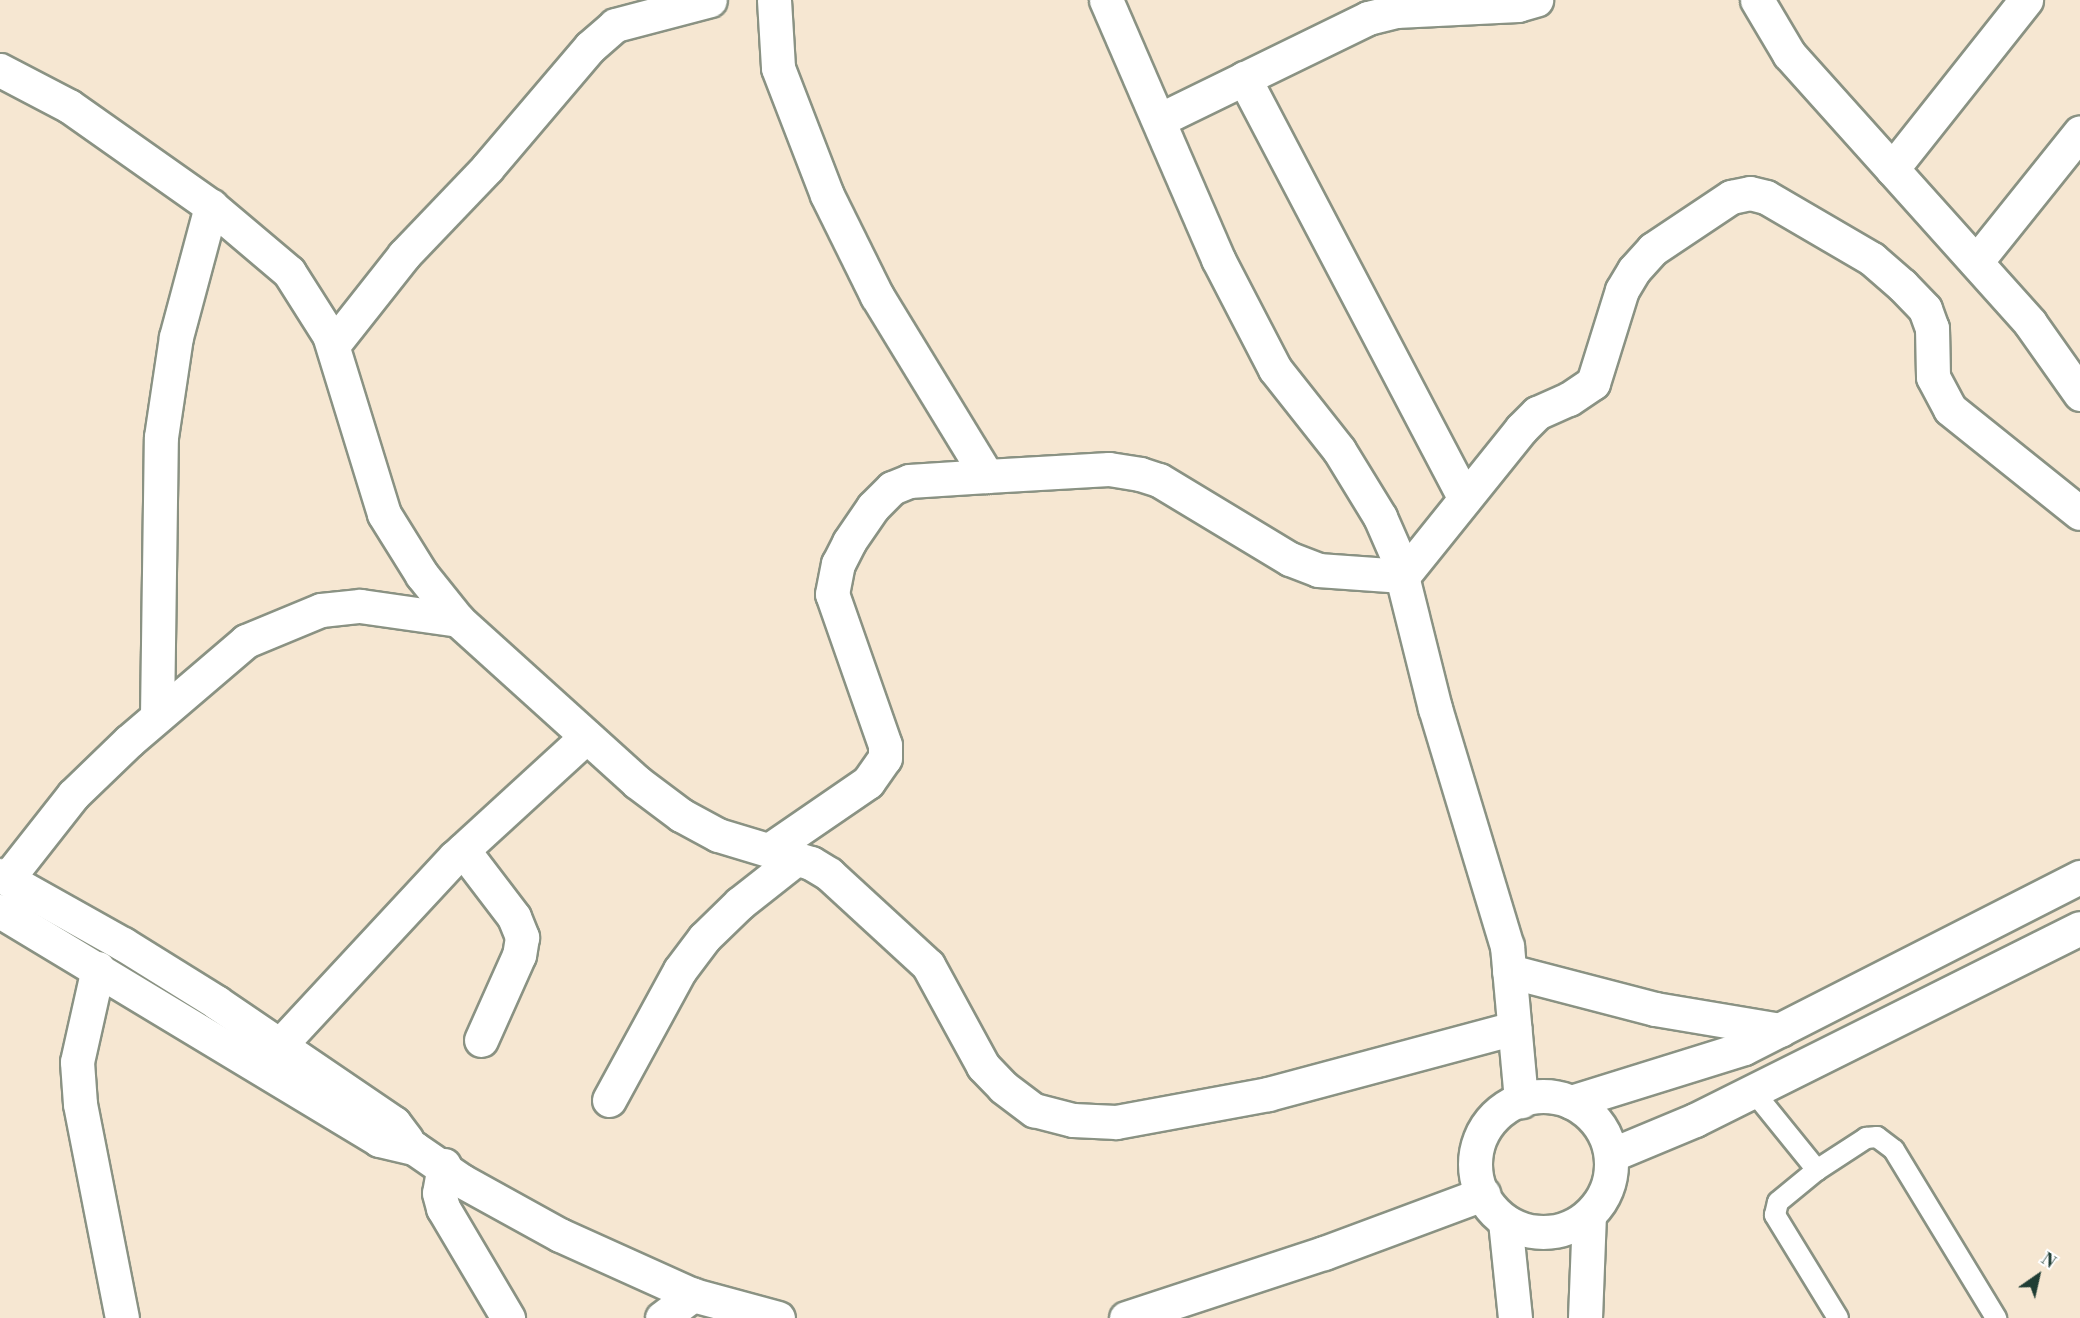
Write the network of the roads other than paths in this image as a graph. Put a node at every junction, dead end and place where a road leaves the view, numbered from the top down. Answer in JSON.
{"nodes":[{"id":1,"x":710,"y":0,"type":"edge"},
{"id":2,"x":774,"y":0,"type":"edge"},
{"id":3,"x":1106,"y":0,"type":"edge"},
{"id":4,"x":1536,"y":0,"type":"edge"},
{"id":5,"x":1757,"y":0,"type":"edge"},
{"id":6,"x":2026,"y":0,"type":"edge"},
{"id":7,"x":0,"y":70,"type":"edge"},
{"id":8,"x":1244,"y":78,"type":"junction"},
{"id":9,"x":1158,"y":120,"type":"junction"},
{"id":10,"x":2080,"y":132,"type":"edge"},
{"id":11,"x":1892,"y":169,"type":"junction"},
{"id":12,"x":211,"y":207,"type":"junction"},
{"id":13,"x":1976,"y":262,"type":"junction"},
{"id":14,"x":333,"y":345,"type":"junction"},
{"id":15,"x":2080,"y":394,"type":"edge"},
{"id":16,"x":987,"y":476,"type":"junction"},
{"id":17,"x":1466,"y":499,"type":"junction"},
{"id":18,"x":2080,"y":513,"type":"edge"},
{"id":19,"x":1403,"y":576,"type":"junction"},
{"id":20,"x":458,"y":620,"type":"junction"},
{"id":21,"x":158,"y":716,"type":"junction"},
{"id":22,"x":586,"y":737,"type":"junction"},
{"id":23,"x":463,"y":850,"type":"junction"},
{"id":24,"x":783,"y":855,"type":"junction"},
{"id":25,"x":4,"y":877,"type":"edge"},
{"id":26,"x":2080,"y":877,"type":"edge"},
{"id":27,"x":0,"y":911,"type":"edge"},
{"id":28,"x":2080,"y":928,"type":"edge"},
{"id":29,"x":98,"y":968,"type":"junction"},
{"id":30,"x":1509,"y":970,"type":"junction"},
{"id":31,"x":1514,"y":1028,"type":"junction"},
{"id":32,"x":1780,"y":1030,"type":"junction"},
{"id":33,"x":481,"y":1040,"type":"dead end"},
{"id":34,"x":280,"y":1045,"type":"junction"},
{"id":35,"x":1753,"y":1091,"type":"junction"},
{"id":36,"x":609,"y":1100,"type":"dead end"},
{"id":37,"x":1521,"y":1101,"type":"junction"},
{"id":38,"x":1571,"y":1102,"type":"junction"},
{"id":39,"x":414,"y":1148,"type":"junction"},
{"id":40,"x":1611,"y":1155,"type":"junction"},
{"id":41,"x":444,"y":1165,"type":"junction"},
{"id":42,"x":1817,"y":1170,"type":"junction"},
{"id":43,"x":1483,"y":1194,"type":"junction"},
{"id":44,"x":1589,"y":1215,"type":"junction"},
{"id":45,"x":1505,"y":1221,"type":"junction"},
{"id":46,"x":693,"y":1295,"type":"junction"},
{"id":47,"x":122,"y":1318,"type":"edge"},
{"id":48,"x":508,"y":1318,"type":"edge"},
{"id":49,"x":662,"y":1318,"type":"edge"},
{"id":50,"x":778,"y":1318,"type":"edge"},
{"id":51,"x":1126,"y":1318,"type":"edge"},
{"id":52,"x":1515,"y":1318,"type":"edge"},
{"id":53,"x":1585,"y":1318,"type":"edge"},
{"id":54,"x":1838,"y":1318,"type":"edge"},
{"id":55,"x":1996,"y":1318,"type":"edge"}],
"edges":[{"from":1,"to":14,"type":"street"},
{"from":2,"to":16,"type":"street"},
{"from":3,"to":9,"type":"street"},
{"from":4,"to":8,"type":"street"},
{"from":5,"to":11,"type":"street"},
{"from":6,"to":11,"type":"street"},
{"from":7,"to":12,"type":"street"},
{"from":8,"to":9,"type":"street"},
{"from":8,"to":17,"type":"street"},
{"from":9,"to":19,"type":"street"},
{"from":10,"to":13,"type":"street"},
{"from":11,"to":13,"type":"street"},
{"from":12,"to":14,"type":"street"},
{"from":12,"to":21,"type":"street"},
{"from":13,"to":15,"type":"street"},
{"from":14,"to":20,"type":"street"},
{"from":16,"to":19,"type":"street"},
{"from":16,"to":24,"type":"street"},
{"from":17,"to":18,"type":"street"},
{"from":17,"to":19,"type":"street"},
{"from":19,"to":30,"type":"street"},
{"from":20,"to":21,"type":"street"},
{"from":20,"to":22,"type":"street"},
{"from":21,"to":25,"type":"street"},
{"from":22,"to":23,"type":"street"},
{"from":22,"to":24,"type":"street"},
{"from":23,"to":33,"type":"street"},
{"from":23,"to":34,"type":"street"},
{"from":24,"to":31,"type":"street"},
{"from":24,"to":36,"type":"street"},
{"from":25,"to":34,"type":"street"},
{"from":26,"to":32,"type":"street"},
{"from":27,"to":29,"type":"street"},
{"from":28,"to":35,"type":"street"},
{"from":29,"to":39,"type":"street"},
{"from":29,"to":47,"type":"street"},
{"from":30,"to":31,"type":"street"},
{"from":30,"to":32,"type":"street"},
{"from":31,"to":37,"type":"street"},
{"from":32,"to":38,"type":"street"},
{"from":34,"to":39,"type":"street"},
{"from":35,"to":40,"type":"street"},
{"from":35,"to":42,"type":"lane"},
{"from":37,"to":38,"type":"street"},
{"from":37,"to":43,"type":"street"},
{"from":38,"to":40,"type":"street"},
{"from":39,"to":41,"type":"street"},
{"from":40,"to":44,"type":"street"},
{"from":41,"to":46,"type":"street"},
{"from":41,"to":48,"type":"street"},
{"from":42,"to":54,"type":"lane"},
{"from":42,"to":55,"type":"lane"},
{"from":43,"to":45,"type":"street"},
{"from":43,"to":51,"type":"street"},
{"from":44,"to":45,"type":"street"},
{"from":44,"to":53,"type":"street"},
{"from":45,"to":52,"type":"street"},
{"from":46,"to":49,"type":"street"},
{"from":46,"to":50,"type":"street"}]}
